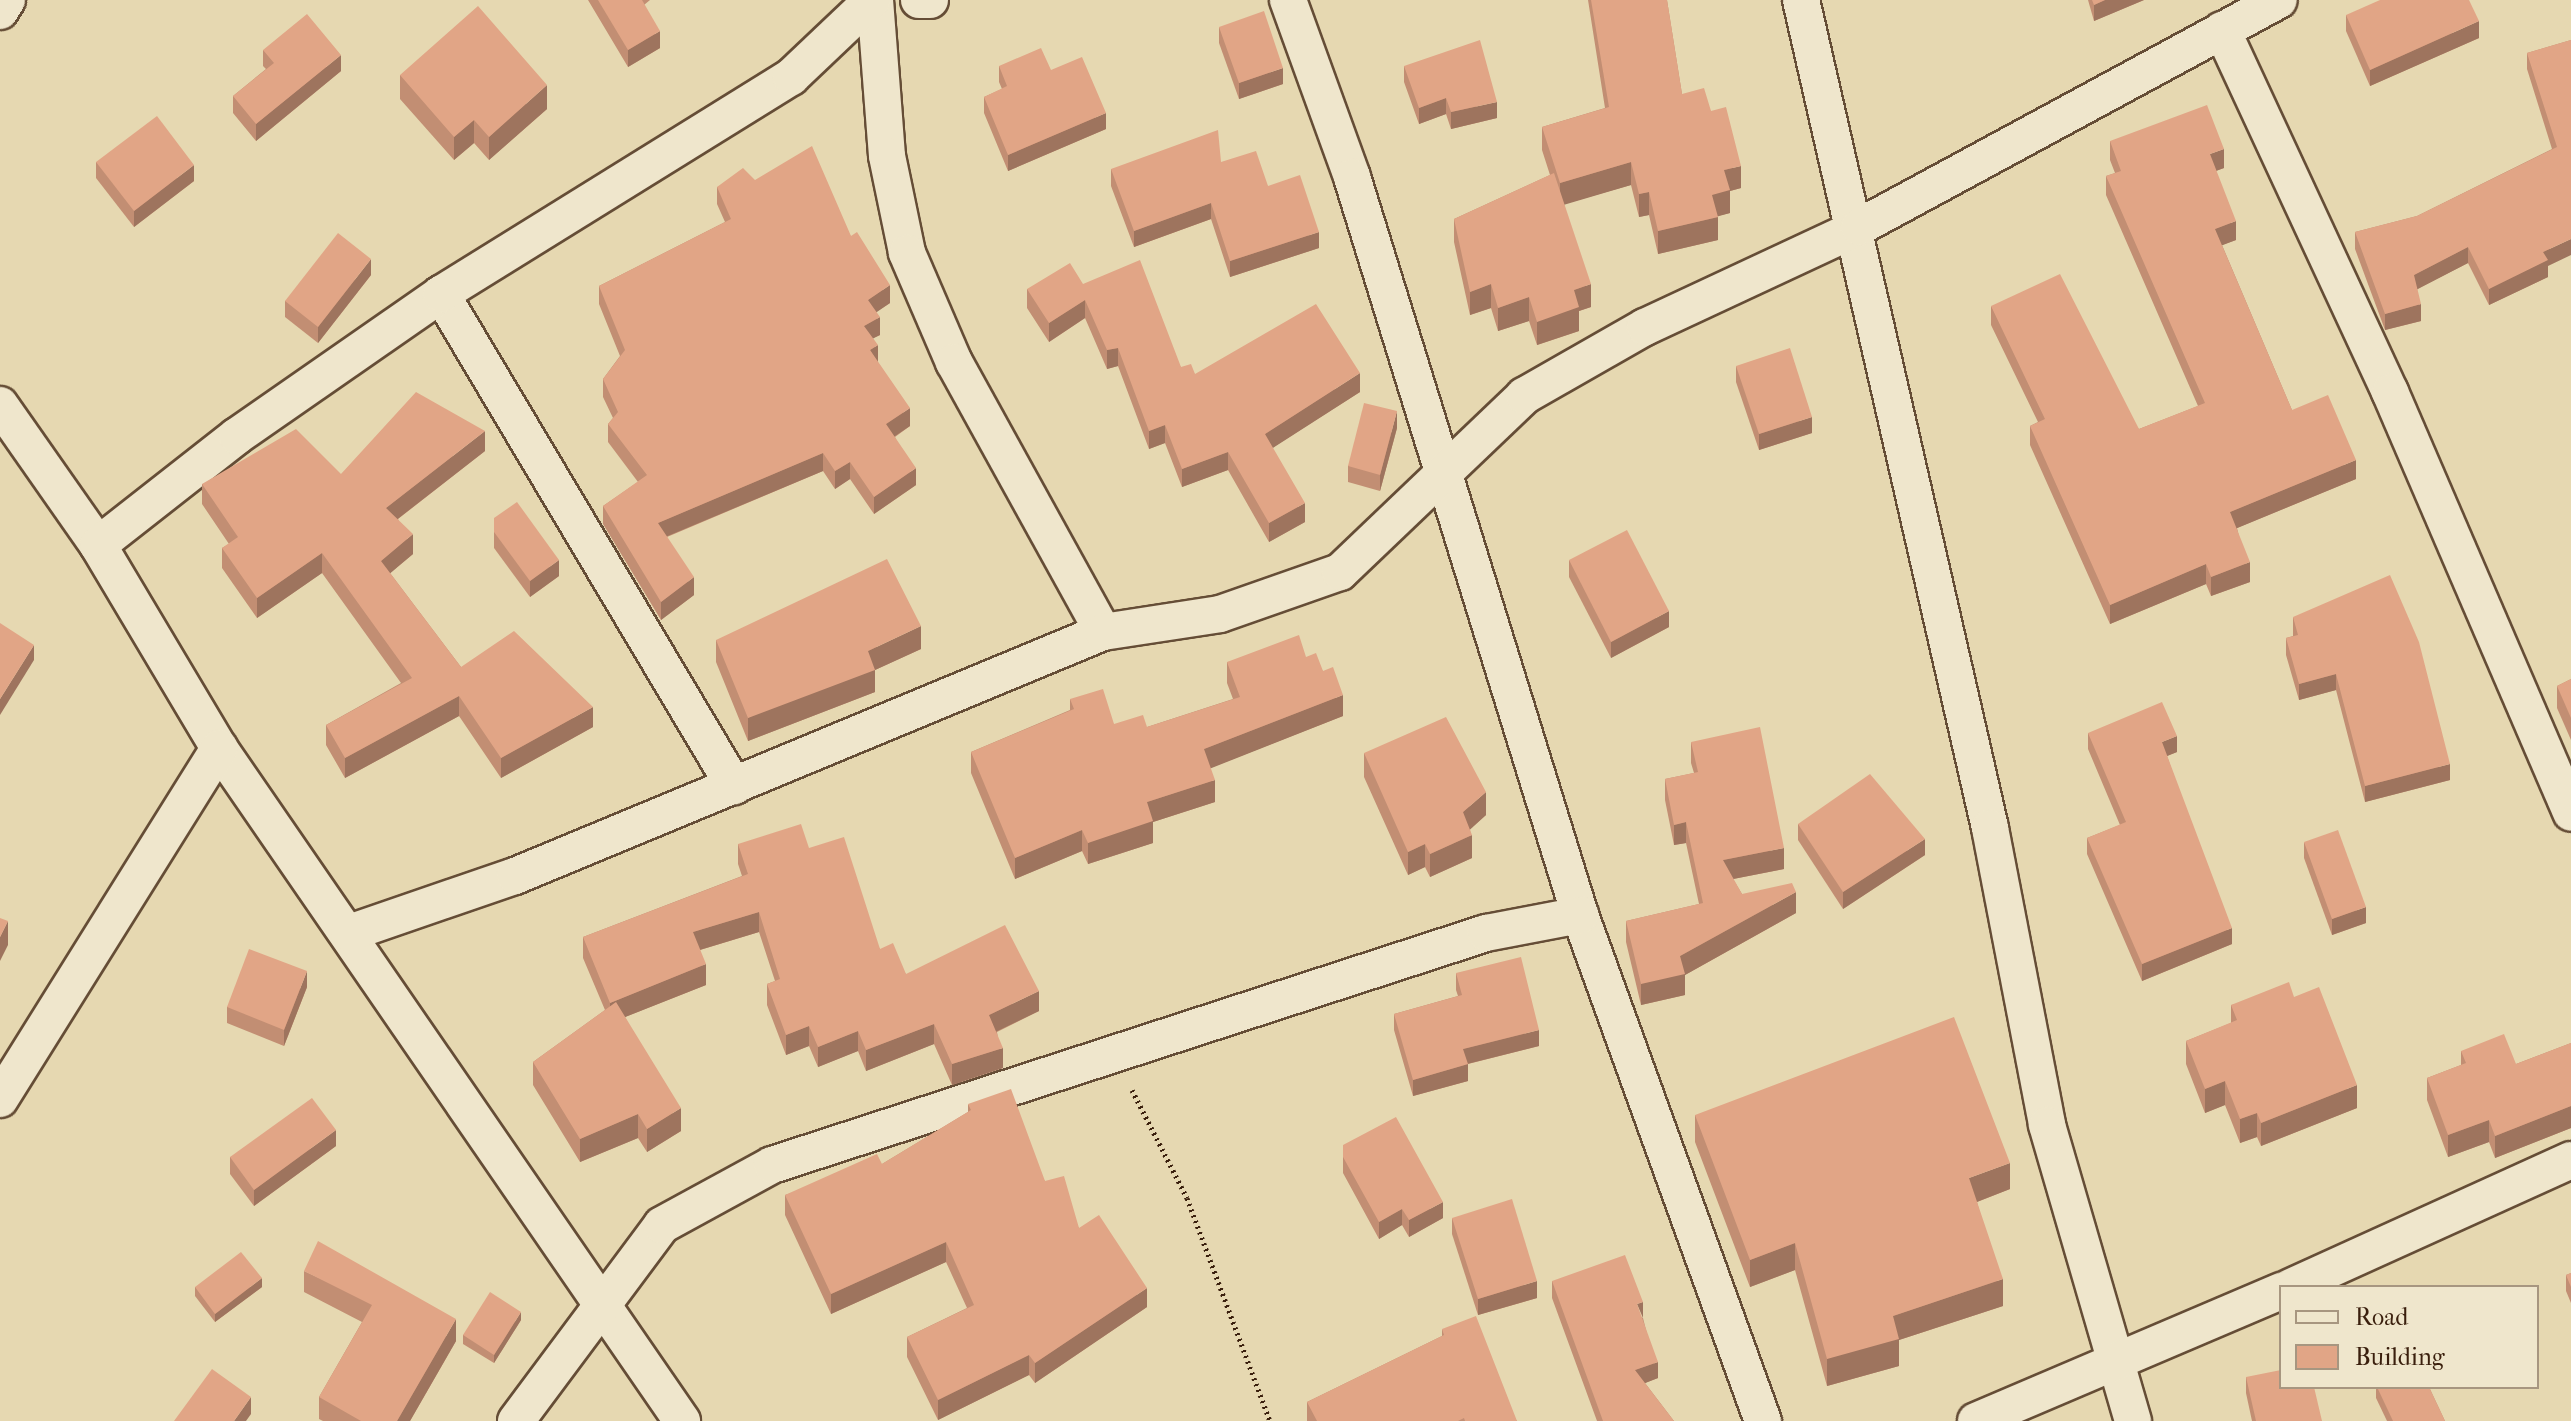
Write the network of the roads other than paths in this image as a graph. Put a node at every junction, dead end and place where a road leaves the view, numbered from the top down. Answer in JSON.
{"nodes":[{"id":1,"x":7,"y":0,"type":"edge"},
{"id":2,"x":874,"y":0,"type":"edge"},
{"id":3,"x":919,"y":0,"type":"edge"},
{"id":4,"x":930,"y":0,"type":"edge"},
{"id":5,"x":1288,"y":0,"type":"edge"},
{"id":6,"x":1801,"y":0,"type":"edge"},
{"id":7,"x":2278,"y":0,"type":"edge"},
{"id":8,"x":0,"y":11,"type":"edge"},
{"id":9,"x":2222,"y":30,"type":"junction"},
{"id":10,"x":1859,"y":227,"type":"junction"},
{"id":11,"x":441,"y":294,"type":"junction"},
{"id":12,"x":0,"y":405,"type":"edge"},
{"id":13,"x":1440,"y":473,"type":"junction"},
{"id":14,"x":98,"y":545,"type":"junction"},
{"id":15,"x":1103,"y":632,"type":"junction"},
{"id":16,"x":219,"y":748,"type":"junction"},
{"id":17,"x":734,"y":786,"type":"junction"},
{"id":18,"x":2571,"y":813,"type":"edge"},
{"id":19,"x":1580,"y":915,"type":"junction"},
{"id":20,"x":349,"y":933,"type":"junction"},
{"id":21,"x":0,"y":1099,"type":"edge"},
{"id":22,"x":2571,"y":1160,"type":"edge"},
{"id":23,"x":2295,"y":1285,"type":"edge"},
{"id":24,"x":2279,"y":1292,"type":"edge"},
{"id":25,"x":602,"y":1303,"type":"junction"},
{"id":26,"x":2115,"y":1367,"type":"junction"},
{"id":27,"x":516,"y":1421,"type":"edge"},
{"id":28,"x":682,"y":1421,"type":"edge"},
{"id":29,"x":1763,"y":1421,"type":"edge"},
{"id":30,"x":1976,"y":1421,"type":"edge"},
{"id":31,"x":2133,"y":1421,"type":"edge"}],
"edges":[{"from":1,"to":8,"type":"street"},
{"from":2,"to":11,"type":"street"},
{"from":2,"to":15,"type":"street"},
{"from":3,"to":4,"type":"street"},
{"from":5,"to":13,"type":"street"},
{"from":6,"to":10,"type":"street"},
{"from":7,"to":9,"type":"street"},
{"from":9,"to":10,"type":"street"},
{"from":9,"to":18,"type":"street"},
{"from":10,"to":13,"type":"street"},
{"from":10,"to":26,"type":"street"},
{"from":11,"to":14,"type":"street"},
{"from":11,"to":17,"type":"street"},
{"from":12,"to":14,"type":"street"},
{"from":13,"to":15,"type":"street"},
{"from":13,"to":19,"type":"street"},
{"from":14,"to":16,"type":"street"},
{"from":15,"to":17,"type":"street"},
{"from":16,"to":20,"type":"street"},
{"from":16,"to":21,"type":"street"},
{"from":17,"to":20,"type":"street"},
{"from":19,"to":25,"type":"street"},
{"from":19,"to":29,"type":"street"},
{"from":20,"to":25,"type":"street"},
{"from":22,"to":23,"type":"street"},
{"from":24,"to":26,"type":"street"},
{"from":25,"to":27,"type":"street"},
{"from":25,"to":28,"type":"street"},
{"from":26,"to":30,"type":"street"},
{"from":26,"to":31,"type":"street"}]}
